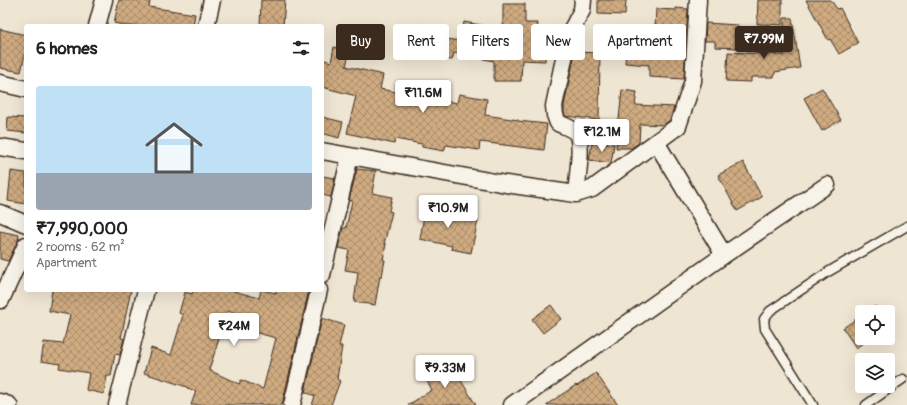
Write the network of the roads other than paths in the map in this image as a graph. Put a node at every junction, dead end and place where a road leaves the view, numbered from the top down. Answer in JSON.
{"nodes":[{"id":1,"x":104,"y":0,"type":"edge"},
{"id":2,"x":212,"y":0,"type":"edge"},
{"id":3,"x":583,"y":0,"type":"edge"},
{"id":4,"x":698,"y":0,"type":"edge"},
{"id":5,"x":98,"y":24,"type":"edge"},
{"id":6,"x":206,"y":24,"type":"edge"},
{"id":7,"x":0,"y":83,"type":"edge"},
{"id":8,"x":24,"y":89,"type":"edge"},
{"id":9,"x":656,"y":142,"type":"junction"},
{"id":10,"x":0,"y":147,"type":"edge"},
{"id":11,"x":324,"y":151,"type":"edge"},
{"id":12,"x":24,"y":152,"type":"edge"},
{"id":13,"x":350,"y":156,"type":"junction"},
{"id":14,"x":827,"y":185,"type":"dead end"},
{"id":15,"x":576,"y":194,"type":"junction"},
{"id":16,"x":0,"y":213,"type":"edge"},
{"id":17,"x":24,"y":223,"type":"edge"},
{"id":18,"x":907,"y":226,"type":"edge"},
{"id":19,"x":24,"y":249,"type":"edge"},
{"id":20,"x":724,"y":255,"type":"junction"},
{"id":21,"x":324,"y":266,"type":"edge"},
{"id":22,"x":145,"y":292,"type":"edge"},
{"id":23,"x":319,"y":292,"type":"edge"},
{"id":24,"x":1,"y":300,"type":"edge"},
{"id":25,"x":903,"y":379,"type":"dead end"},
{"id":26,"x":0,"y":402,"type":"edge"},
{"id":27,"x":9,"y":405,"type":"edge"},
{"id":28,"x":117,"y":405,"type":"edge"},
{"id":29,"x":292,"y":405,"type":"edge"},
{"id":30,"x":512,"y":405,"type":"edge"},
{"id":31,"x":813,"y":405,"type":"edge"},
{"id":32,"x":866,"y":405,"type":"edge"}],
"edges":[{"from":1,"to":5,"type":"street"},
{"from":2,"to":6,"type":"street"},
{"from":3,"to":15,"type":"street"},
{"from":4,"to":9,"type":"street"},
{"from":7,"to":8,"type":"street"},
{"from":9,"to":15,"type":"street"},
{"from":9,"to":20,"type":"street"},
{"from":10,"to":12,"type":"street"},
{"from":11,"to":13,"type":"street"},
{"from":13,"to":15,"type":"street"},
{"from":13,"to":21,"type":"street"},
{"from":14,"to":20,"type":"street"},
{"from":16,"to":17,"type":"street"},
{"from":18,"to":31,"type":"lane"},
{"from":19,"to":24,"type":"street"},
{"from":20,"to":30,"type":"street"},
{"from":22,"to":28,"type":"street"},
{"from":23,"to":29,"type":"street"},
{"from":25,"to":32,"type":"lane"},
{"from":26,"to":27,"type":"street"}]}
